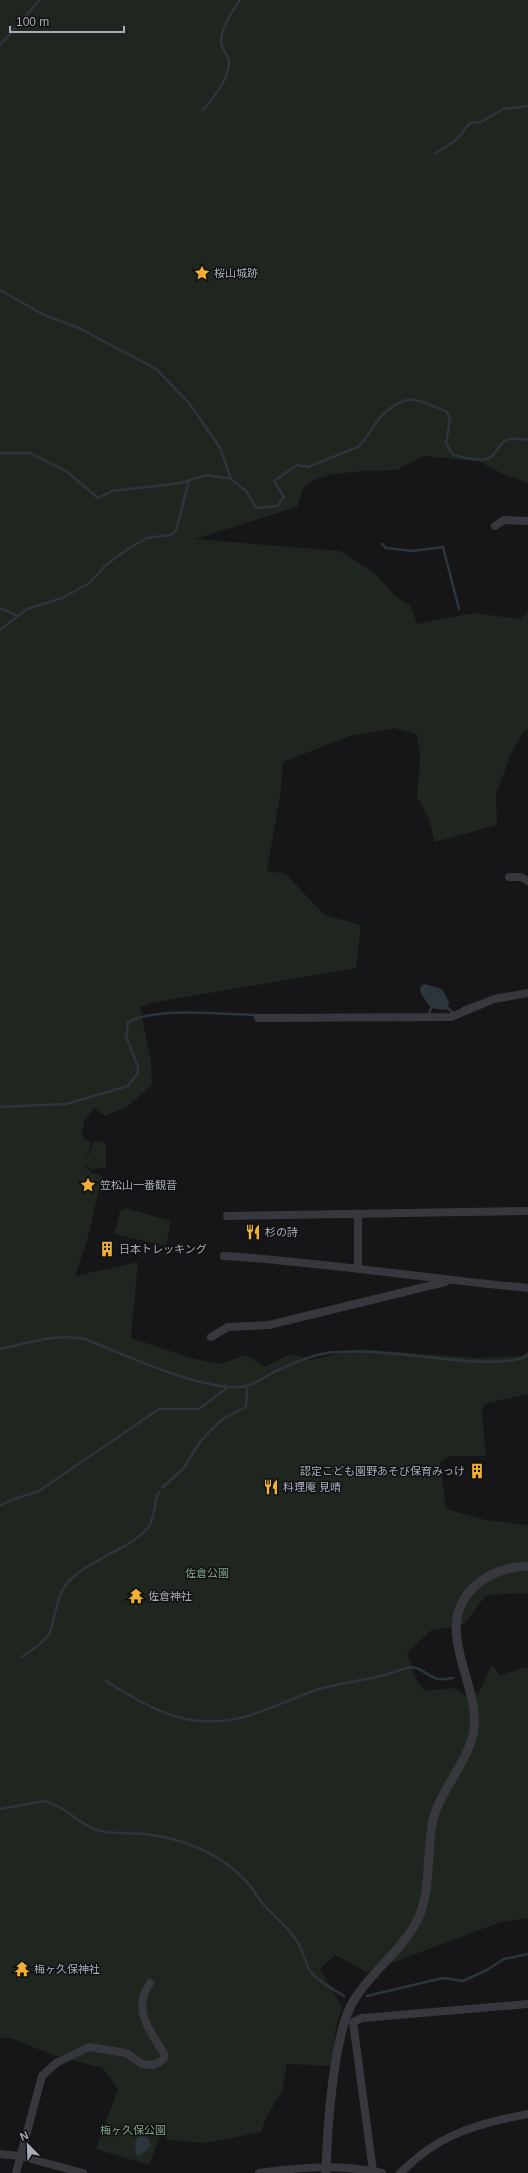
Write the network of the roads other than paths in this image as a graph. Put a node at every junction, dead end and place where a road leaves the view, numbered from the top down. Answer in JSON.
{"nodes":[{"id":1,"x":528,"y":521,"type":"edge"},
{"id":2,"x":495,"y":526,"type":"dead end"},
{"id":3,"x":509,"y":877,"type":"dead end"},
{"id":4,"x":528,"y":881,"type":"edge"},
{"id":5,"x":528,"y":993,"type":"edge"},
{"id":6,"x":258,"y":1018,"type":"dead end"},
{"id":7,"x":528,"y":1211,"type":"edge"},
{"id":8,"x":358,"y":1215,"type":"junction"},
{"id":9,"x":227,"y":1216,"type":"dead end"},
{"id":10,"x":224,"y":1256,"type":"dead end"},
{"id":11,"x":358,"y":1268,"type":"junction"},
{"id":12,"x":450,"y":1281,"type":"junction"},
{"id":13,"x":528,"y":1288,"type":"edge"},
{"id":14,"x":211,"y":1337,"type":"dead end"},
{"id":15,"x":528,"y":1566,"type":"edge"},
{"id":16,"x":150,"y":1982,"type":"dead end"},
{"id":17,"x":528,"y":2004,"type":"edge"},
{"id":18,"x":528,"y":2114,"type":"edge"},
{"id":19,"x":0,"y":2154,"type":"edge"},
{"id":20,"x":20,"y":2156,"type":"junction"},
{"id":21,"x":326,"y":2170,"type":"edge"},
{"id":22,"x":368,"y":2171,"type":"edge"},
{"id":23,"x":16,"y":2173,"type":"edge"},
{"id":24,"x":83,"y":2173,"type":"edge"},
{"id":25,"x":259,"y":2173,"type":"edge"},
{"id":26,"x":382,"y":2173,"type":"edge"},
{"id":27,"x":400,"y":2173,"type":"edge"}],
"edges":[{"from":1,"to":2,"type":"street"},
{"from":3,"to":4,"type":"street"},
{"from":5,"to":6,"type":"street"},
{"from":7,"to":8,"type":"street"},
{"from":8,"to":9,"type":"street"},
{"from":8,"to":11,"type":"street"},
{"from":10,"to":11,"type":"street"},
{"from":11,"to":12,"type":"street"},
{"from":12,"to":13,"type":"street"},
{"from":12,"to":14,"type":"street"},
{"from":15,"to":21,"type":"street"},
{"from":16,"to":20,"type":"street"},
{"from":17,"to":22,"type":"street"},
{"from":18,"to":27,"type":"street"},
{"from":19,"to":20,"type":"street"},
{"from":20,"to":23,"type":"street"},
{"from":20,"to":24,"type":"street"},
{"from":21,"to":22,"type":"street"},
{"from":21,"to":25,"type":"street"},
{"from":22,"to":26,"type":"street"}]}
